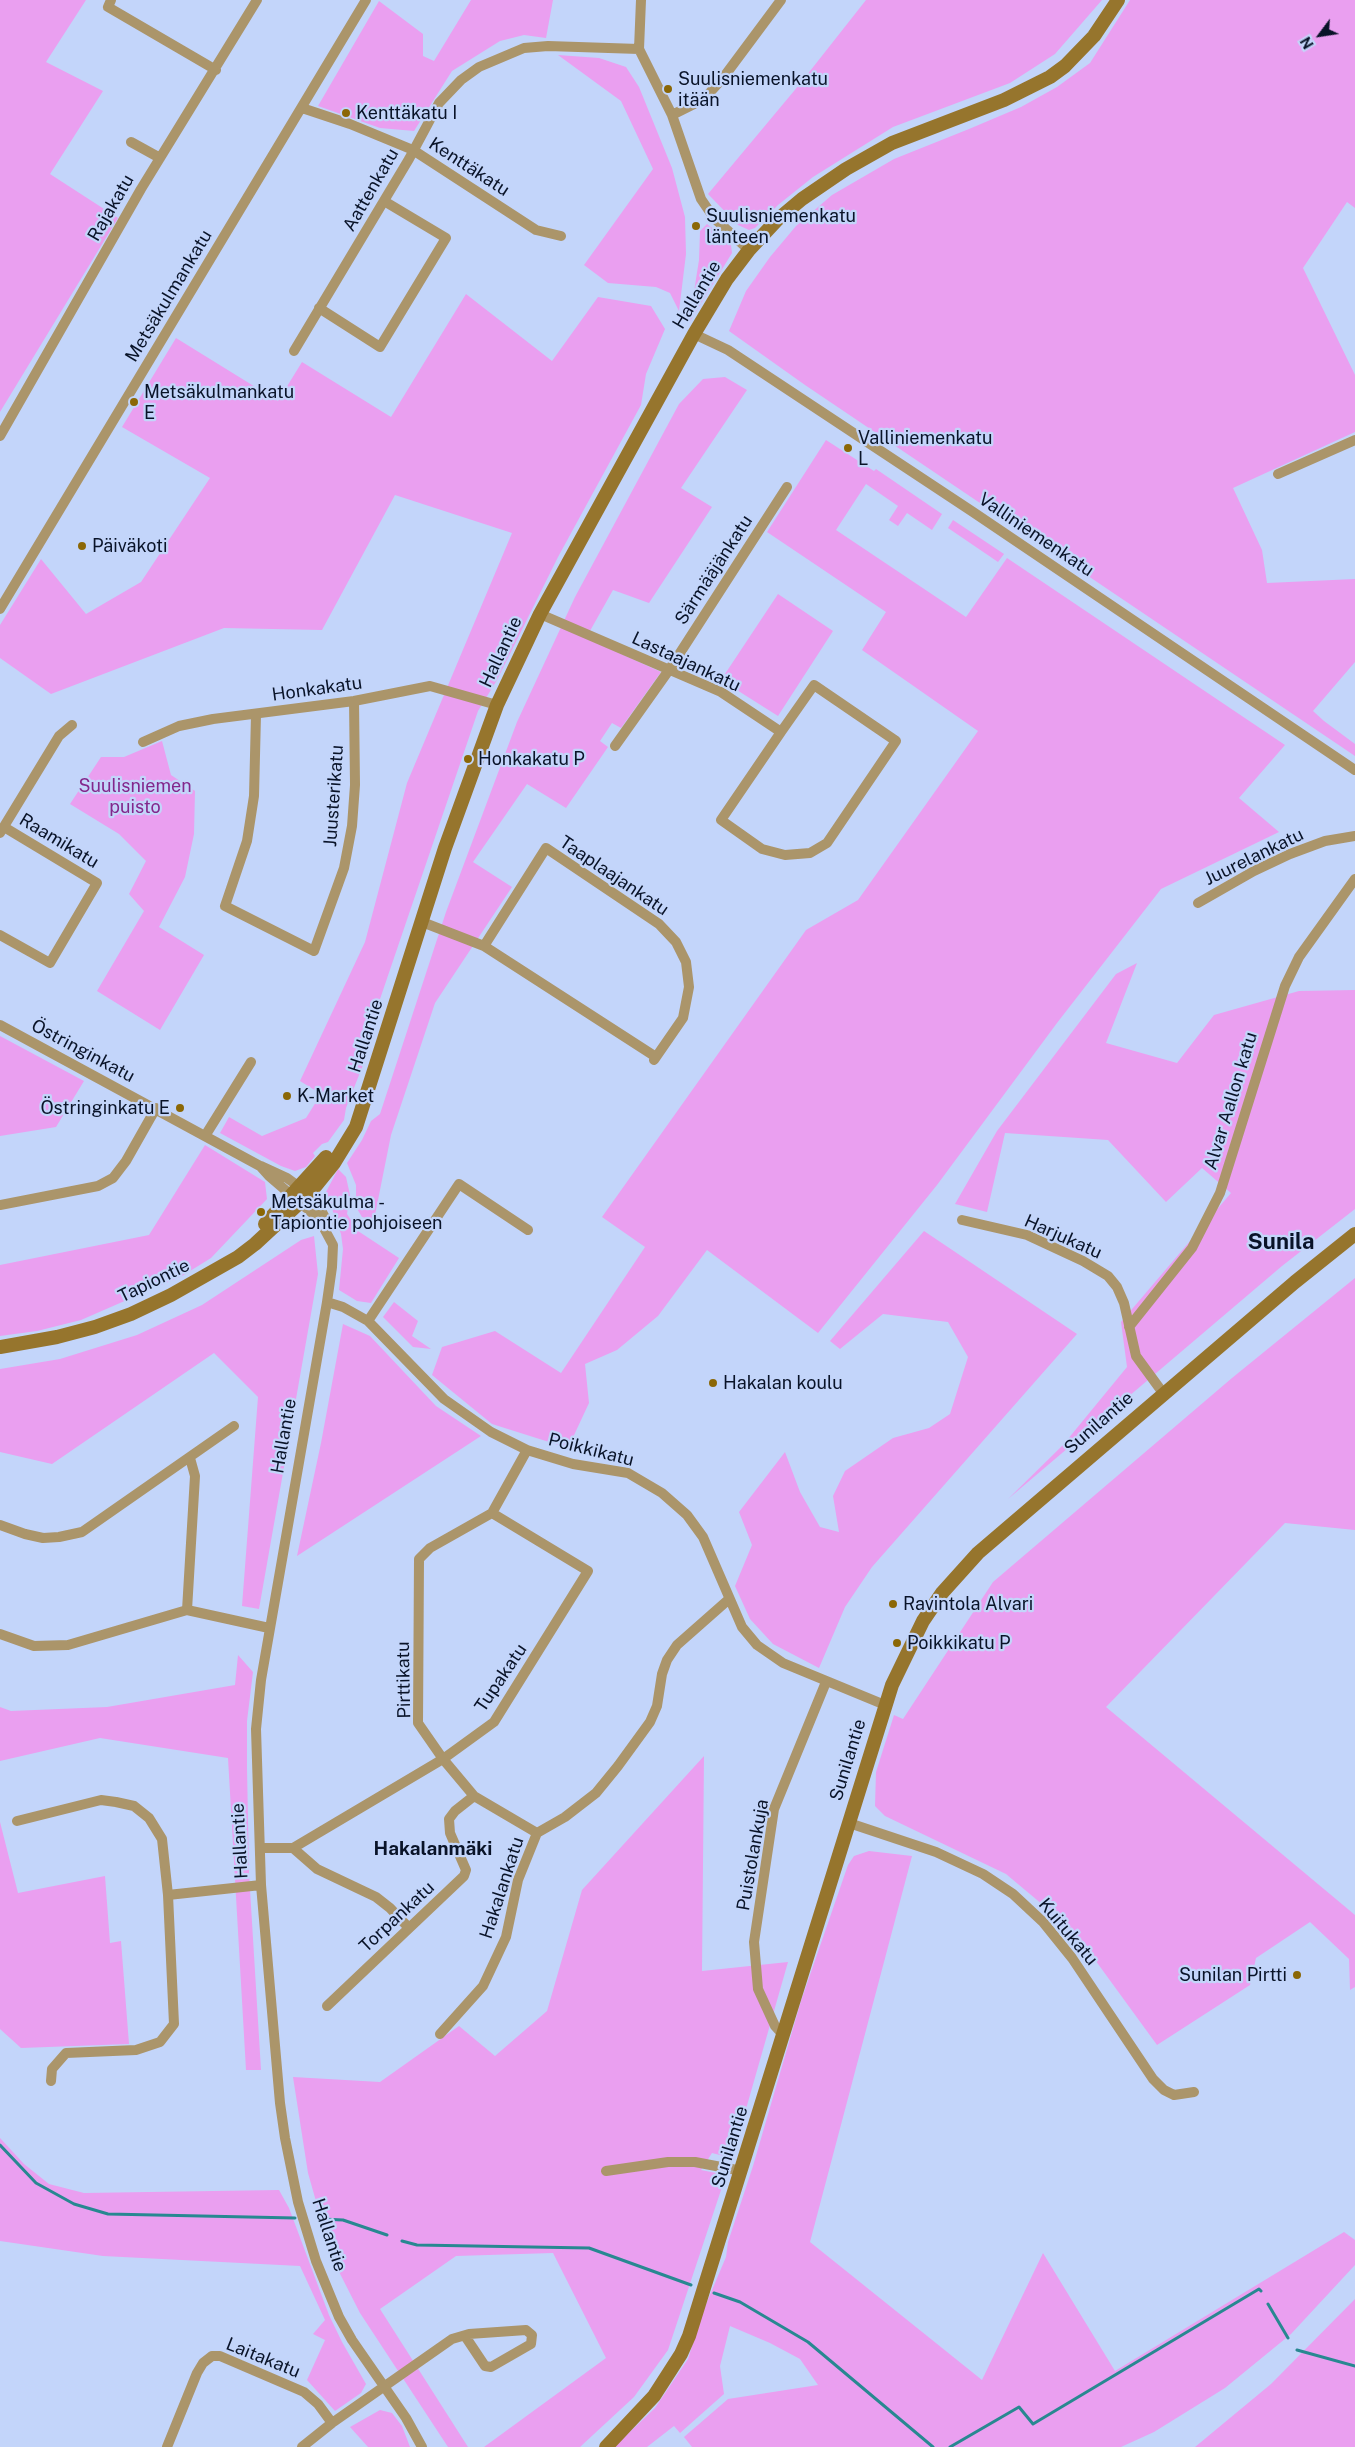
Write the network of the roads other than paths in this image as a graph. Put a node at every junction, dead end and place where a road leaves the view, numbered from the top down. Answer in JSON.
{"nodes":[{"id":1,"x":257,"y":0,"type":"edge"},
{"id":2,"x":366,"y":0,"type":"edge"},
{"id":3,"x":640,"y":0,"type":"edge"},
{"id":4,"x":781,"y":0,"type":"edge"},
{"id":5,"x":1118,"y":0,"type":"edge"},
{"id":6,"x":110,"y":3,"type":"edge"},
{"id":7,"x":640,"y":49,"type":"junction"},
{"id":8,"x":216,"y":70,"type":"junction"},
{"id":9,"x":302,"y":108,"type":"junction"},
{"id":10,"x":672,"y":115,"type":"junction"},
{"id":11,"x":131,"y":142,"type":"dead end"},
{"id":12,"x":413,"y":150,"type":"junction"},
{"id":13,"x":160,"y":158,"type":"junction"},
{"id":14,"x":384,"y":201,"type":"junction"},
{"id":15,"x":560,"y":236,"type":"dead end"},
{"id":16,"x":749,"y":250,"type":"junction"},
{"id":17,"x":319,"y":308,"type":"junction"},
{"id":18,"x":694,"y":334,"type":"junction"},
{"id":19,"x":294,"y":351,"type":"dead end"},
{"id":20,"x":0,"y":436,"type":"edge"},
{"id":21,"x":1355,"y":440,"type":"edge"},
{"id":22,"x":1278,"y":474,"type":"dead end"},
{"id":23,"x":787,"y":487,"type":"dead end"},
{"id":24,"x":0,"y":609,"type":"edge"},
{"id":25,"x":540,"y":614,"type":"junction"},
{"id":26,"x":669,"y":670,"type":"junction"},
{"id":27,"x":354,"y":701,"type":"junction"},
{"id":28,"x":497,"y":705,"type":"junction"},
{"id":29,"x":256,"y":715,"type":"junction"},
{"id":30,"x":72,"y":725,"type":"dead end"},
{"id":31,"x":781,"y":732,"type":"junction"},
{"id":32,"x":143,"y":742,"type":"dead end"},
{"id":33,"x":615,"y":746,"type":"dead end"},
{"id":34,"x":1355,"y":770,"type":"edge"},
{"id":35,"x":2,"y":830,"type":"edge"},
{"id":36,"x":1355,"y":836,"type":"edge"},
{"id":37,"x":1355,"y":879,"type":"edge"},
{"id":38,"x":1198,"y":903,"type":"dead end"},
{"id":39,"x":422,"y":922,"type":"junction"},
{"id":40,"x":0,"y":935,"type":"edge"},
{"id":41,"x":484,"y":946,"type":"junction"},
{"id":42,"x":0,"y":1025,"type":"edge"},
{"id":43,"x":251,"y":1062,"type":"dead end"},
{"id":44,"x":156,"y":1108,"type":"junction"},
{"id":45,"x":205,"y":1136,"type":"junction"},
{"id":46,"x":300,"y":1194,"type":"junction"},
{"id":47,"x":0,"y":1204,"type":"edge"},
{"id":48,"x":962,"y":1220,"type":"dead end"},
{"id":49,"x":528,"y":1230,"type":"dead end"},
{"id":50,"x":1355,"y":1234,"type":"edge"},
{"id":51,"x":327,"y":1302,"type":"junction"},
{"id":52,"x":368,"y":1321,"type":"junction"},
{"id":53,"x":1129,"y":1327,"type":"junction"},
{"id":54,"x":0,"y":1348,"type":"edge"},
{"id":55,"x":1163,"y":1393,"type":"junction"},
{"id":56,"x":234,"y":1426,"type":"dead end"},
{"id":57,"x":527,"y":1450,"type":"junction"},
{"id":58,"x":190,"y":1458,"type":"junction"},
{"id":59,"x":492,"y":1513,"type":"junction"},
{"id":60,"x":0,"y":1525,"type":"edge"},
{"id":61,"x":728,"y":1600,"type":"junction"},
{"id":62,"x":187,"y":1610,"type":"junction"},
{"id":63,"x":269,"y":1628,"type":"junction"},
{"id":64,"x":0,"y":1634,"type":"edge"},
{"id":65,"x":826,"y":1682,"type":"junction"},
{"id":66,"x":885,"y":1705,"type":"junction"},
{"id":67,"x":443,"y":1759,"type":"junction"},
{"id":68,"x":474,"y":1796,"type":"junction"},
{"id":69,"x":17,"y":1821,"type":"dead end"},
{"id":70,"x":848,"y":1823,"type":"junction"},
{"id":71,"x":537,"y":1833,"type":"junction"},
{"id":72,"x":260,"y":1848,"type":"junction"},
{"id":73,"x":293,"y":1848,"type":"junction"},
{"id":74,"x":261,"y":1885,"type":"junction"},
{"id":75,"x":168,"y":1895,"type":"junction"},
{"id":76,"x":409,"y":1928,"type":"junction"},
{"id":77,"x":327,"y":2006,"type":"dead end"},
{"id":78,"x":440,"y":2034,"type":"dead end"},
{"id":79,"x":784,"y":2036,"type":"junction"},
{"id":80,"x":52,"y":2081,"type":"dead end"},
{"id":81,"x":1194,"y":2092,"type":"dead end"},
{"id":82,"x":606,"y":2171,"type":"dead end"},
{"id":83,"x":742,"y":2171,"type":"junction"},
{"id":84,"x":465,"y":2336,"type":"junction"},
{"id":85,"x":385,"y":2388,"type":"junction"},
{"id":86,"x":332,"y":2423,"type":"junction"},
{"id":87,"x":167,"y":2447,"type":"edge"},
{"id":88,"x":302,"y":2447,"type":"edge"},
{"id":89,"x":422,"y":2447,"type":"edge"},
{"id":90,"x":606,"y":2447,"type":"edge"}],
"edges":[{"from":1,"to":8,"type":"street","name":"Rajakatu"},
{"from":2,"to":9,"type":"street","name":"Metsäkulmankatu"},
{"from":3,"to":7,"type":"street"},
{"from":4,"to":10,"type":"street"},
{"from":5,"to":16,"type":"street","name":"Hallantie"},
{"from":6,"to":8,"type":"street"},
{"from":7,"to":10,"type":"street"},
{"from":7,"to":12,"type":"street","name":"Aattenkatu"},
{"from":8,"to":13,"type":"street","name":"Rajakatu"},
{"from":9,"to":12,"type":"street","name":"Kenttäkatu"},
{"from":9,"to":24,"type":"street","name":"Metsäkulmankatu"},
{"from":10,"to":16,"type":"street"},
{"from":11,"to":13,"type":"street"},
{"from":12,"to":14,"type":"street","name":"Aattenkatu"},
{"from":12,"to":15,"type":"street","name":"Kenttäkatu"},
{"from":13,"to":20,"type":"street","name":"Rajakatu"},
{"from":14,"to":17,"type":"street","name":"Aattenkatu"},
{"from":14,"to":17,"type":"street"},
{"from":16,"to":18,"type":"street","name":"Hallantie"},
{"from":17,"to":19,"type":"street","name":"Aattenkatu"},
{"from":18,"to":25,"type":"street","name":"Hallantie"},
{"from":18,"to":34,"type":"street","name":"Valliniemenkatu"},
{"from":21,"to":22,"type":"street"},
{"from":23,"to":26,"type":"street","name":"Särmääjänkatu"},
{"from":25,"to":26,"type":"street","name":"Lastaajankatu"},
{"from":25,"to":28,"type":"street","name":"Hallantie"},
{"from":26,"to":31,"type":"street","name":"Lastaajankatu"},
{"from":26,"to":33,"type":"street","name":"Särmääjänkatu"},
{"from":27,"to":28,"type":"street","name":"Honkakatu"},
{"from":27,"to":29,"type":"street","name":"Honkakatu"},
{"from":27,"to":29,"type":"street","name":"Juusterikatu"},
{"from":28,"to":39,"type":"street","name":"Hallantie"},
{"from":29,"to":32,"type":"street","name":"Honkakatu"},
{"from":30,"to":35,"type":"street"},
{"from":31,"to":31,"type":"street"},
{"from":35,"to":40,"type":"street","name":"Raamikatu"},
{"from":36,"to":38,"type":"street","name":"Juurelankatu"},
{"from":37,"to":53,"type":"street","name":"Alvar Aallon katu"},
{"from":39,"to":41,"type":"street","name":"Taaplaajankatu"},
{"from":39,"to":46,"type":"street","name":"Hallantie"},
{"from":41,"to":41,"type":"street","name":"Taaplaajankatu"},
{"from":42,"to":44,"type":"street","name":"Östringinkatu"},
{"from":43,"to":45,"type":"street"},
{"from":44,"to":45,"type":"street","name":"Östringinkatu"},
{"from":44,"to":47,"type":"street"},
{"from":45,"to":46,"type":"street","name":"Östringinkatu"},
{"from":46,"to":51,"type":"street","name":"Hallantie"},
{"from":46,"to":54,"type":"street","name":"Tapiontie"},
{"from":48,"to":53,"type":"street","name":"Harjukatu"},
{"from":49,"to":52,"type":"street"},
{"from":50,"to":55,"type":"street","name":"Sunilantie"},
{"from":51,"to":52,"type":"street","name":"Poikkikatu"},
{"from":51,"to":63,"type":"street","name":"Hallantie"},
{"from":52,"to":57,"type":"street","name":"Poikkikatu"},
{"from":53,"to":55,"type":"street","name":"Harjukatu"},
{"from":55,"to":66,"type":"street","name":"Sunilantie"},
{"from":56,"to":58,"type":"street"},
{"from":57,"to":59,"type":"street"},
{"from":57,"to":61,"type":"street","name":"Poikkikatu"},
{"from":58,"to":60,"type":"street"},
{"from":58,"to":62,"type":"street"},
{"from":59,"to":67,"type":"street","name":"Pirttikatu"},
{"from":59,"to":67,"type":"street","name":"Tupakatu"},
{"from":61,"to":65,"type":"street","name":"Poikkikatu"},
{"from":61,"to":71,"type":"street","name":"Hakalankatu"},
{"from":62,"to":63,"type":"street"},
{"from":62,"to":64,"type":"street"},
{"from":63,"to":72,"type":"street","name":"Hallantie"},
{"from":65,"to":66,"type":"street","name":"Poikkikatu"},
{"from":65,"to":79,"type":"street","name":"Puistolankuja"},
{"from":66,"to":70,"type":"street","name":"Sunilantie"},
{"from":67,"to":68,"type":"street","name":"Pirttikatu"},
{"from":67,"to":73,"type":"street","name":"Tupakatu"},
{"from":68,"to":71,"type":"street","name":"Pirttikatu"},
{"from":68,"to":76,"type":"street","name":"Torpankatu"},
{"from":69,"to":75,"type":"street"},
{"from":70,"to":79,"type":"street","name":"Sunilantie"},
{"from":70,"to":81,"type":"street","name":"Kuitukatu"},
{"from":71,"to":78,"type":"street","name":"Hakalankatu"},
{"from":72,"to":73,"type":"street"},
{"from":72,"to":74,"type":"street","name":"Hallantie"},
{"from":73,"to":76,"type":"street"},
{"from":74,"to":75,"type":"street"},
{"from":74,"to":85,"type":"street","name":"Hallantie"},
{"from":75,"to":80,"type":"street"},
{"from":76,"to":77,"type":"street","name":"Torpankatu"},
{"from":79,"to":83,"type":"street","name":"Sunilantie"},
{"from":82,"to":83,"type":"street"},
{"from":83,"to":90,"type":"street","name":"Sunilantie"},
{"from":84,"to":84,"type":"street"},
{"from":84,"to":85,"type":"street"},
{"from":85,"to":86,"type":"street"},
{"from":85,"to":89,"type":"street","name":"Hallantie"},
{"from":86,"to":87,"type":"street","name":"Laitakatu"},
{"from":86,"to":88,"type":"street"}]}
